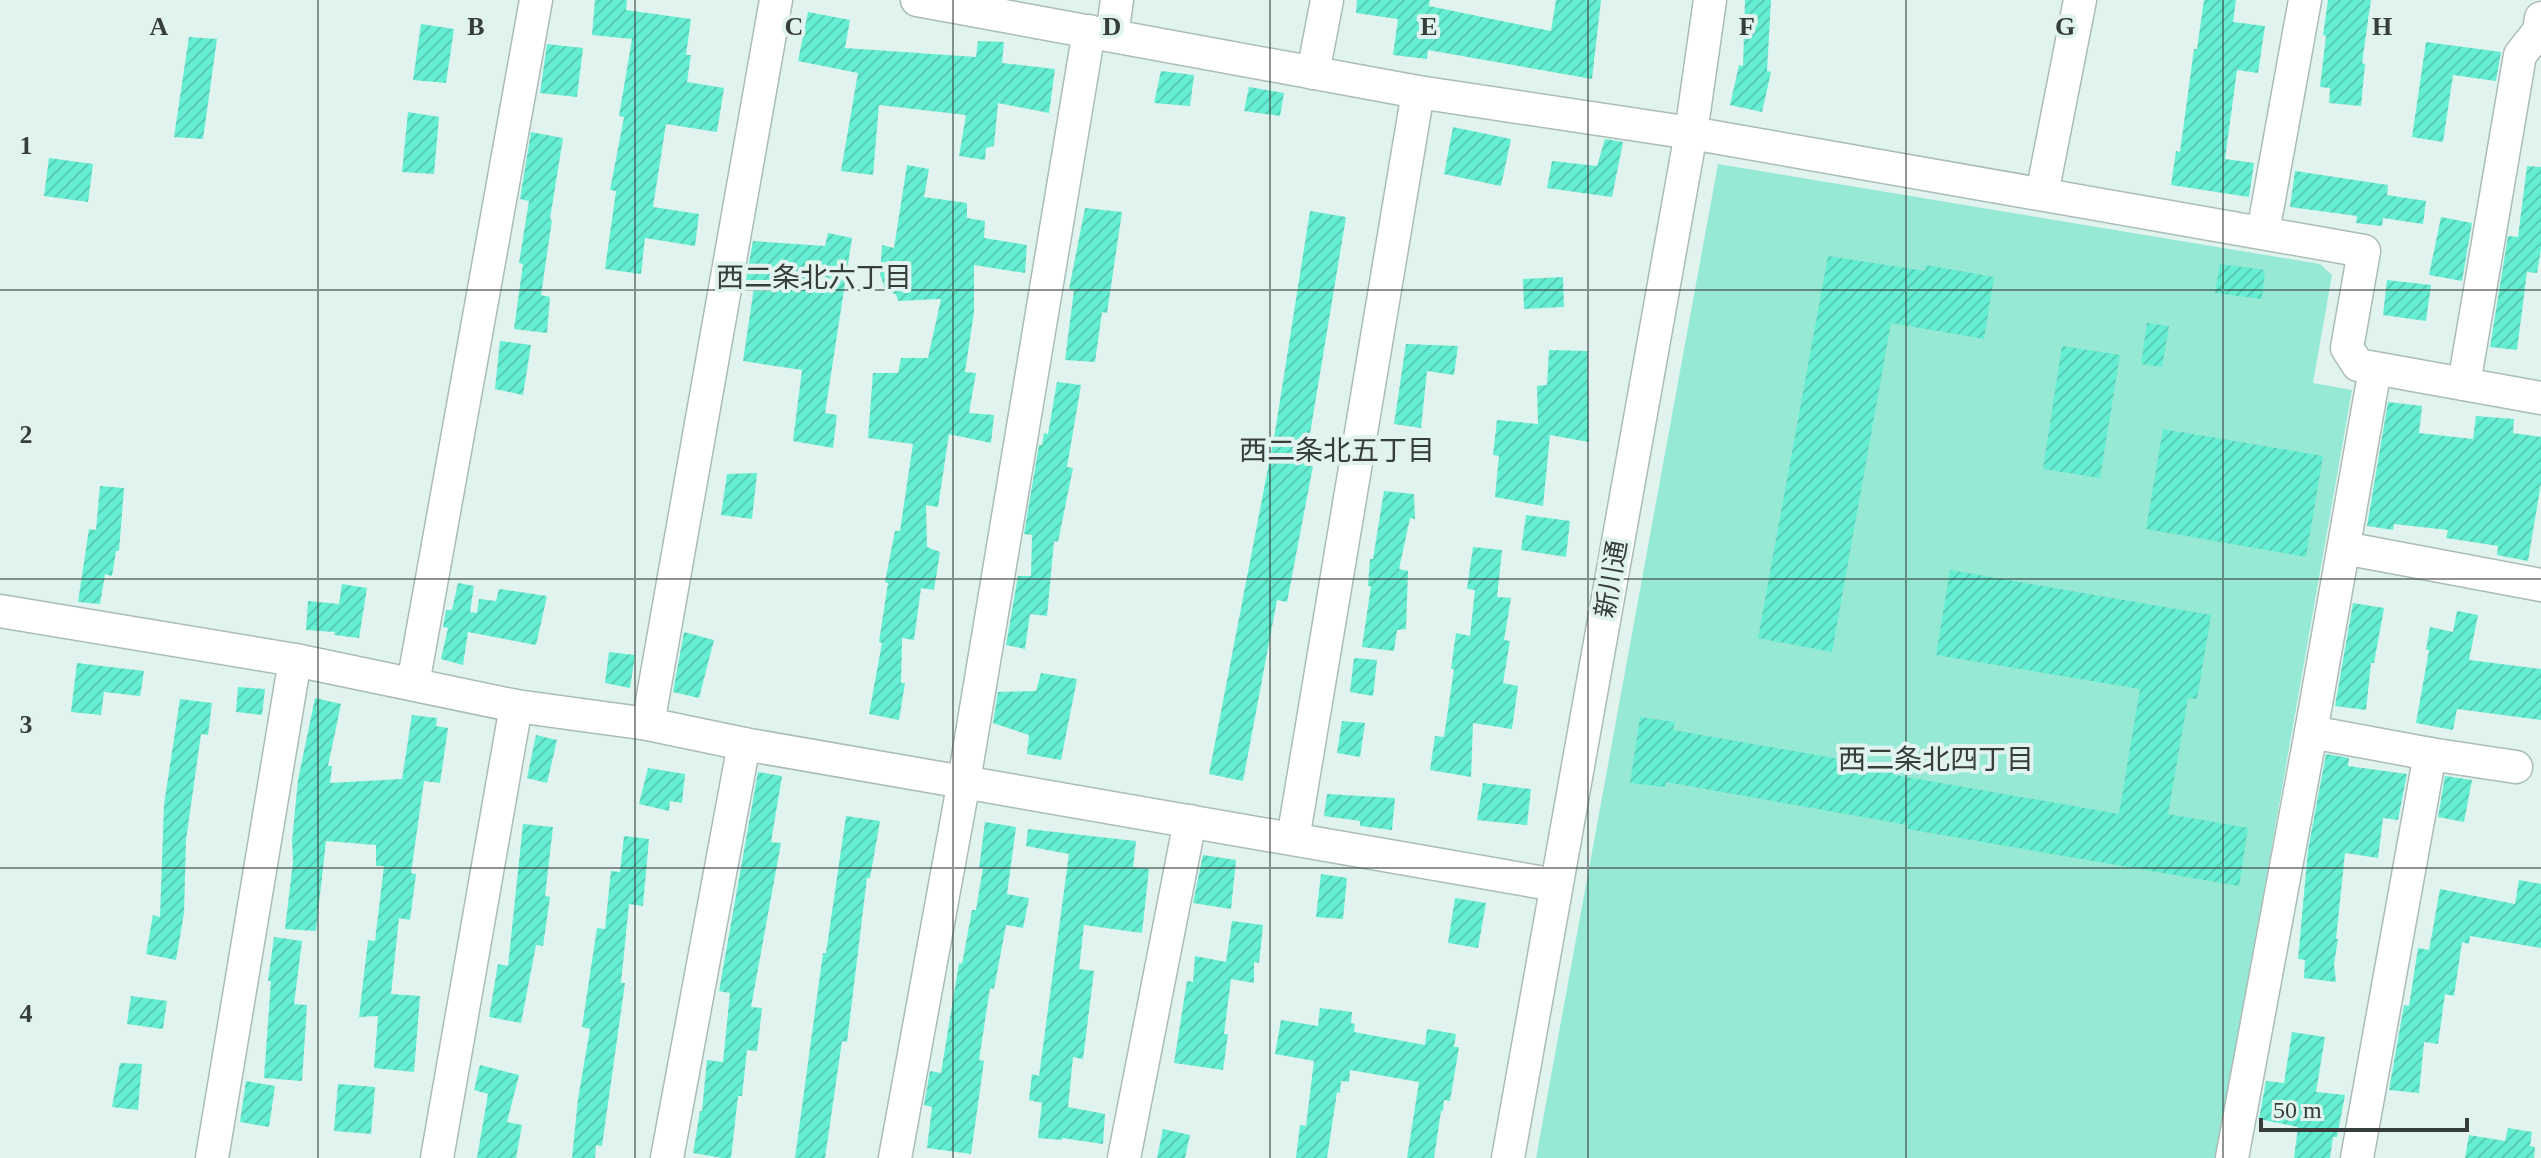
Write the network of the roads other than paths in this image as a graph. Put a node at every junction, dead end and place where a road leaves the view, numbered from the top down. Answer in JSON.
{"nodes":[{"id":1,"x":536,"y":0,"type":"edge"},
{"id":2,"x":776,"y":0,"type":"edge"},
{"id":3,"x":917,"y":0,"type":"edge"},
{"id":4,"x":1117,"y":0,"type":"edge"},
{"id":5,"x":1327,"y":0,"type":"edge"},
{"id":6,"x":1710,"y":0,"type":"edge"},
{"id":7,"x":2080,"y":0,"type":"edge"},
{"id":8,"x":2305,"y":0,"type":"edge"},
{"id":9,"x":2541,"y":18,"type":"edge"},
{"id":10,"x":1100,"y":33,"type":"junction"},
{"id":11,"x":1313,"y":73,"type":"junction"},
{"id":12,"x":1418,"y":92,"type":"junction"},
{"id":13,"x":1691,"y":133,"type":"junction"},
{"id":14,"x":2042,"y":194,"type":"junction"},
{"id":15,"x":2263,"y":232,"type":"junction"},
{"id":16,"x":2375,"y":369,"type":"junction"},
{"id":17,"x":2464,"y":384,"type":"junction"},
{"id":18,"x":2541,"y":398,"type":"edge"},
{"id":19,"x":2344,"y":548,"type":"junction"},
{"id":20,"x":2541,"y":585,"type":"edge"},
{"id":21,"x":0,"y":611,"type":"edge"},
{"id":22,"x":295,"y":660,"type":"junction"},
{"id":23,"x":413,"y":684,"type":"junction"},
{"id":24,"x":516,"y":706,"type":"junction"},
{"id":25,"x":648,"y":724,"type":"junction"},
{"id":26,"x":2311,"y":732,"type":"junction"},
{"id":27,"x":744,"y":744,"type":"junction"},
{"id":28,"x":2430,"y":754,"type":"junction"},
{"id":29,"x":2516,"y":767,"type":"dead end"},
{"id":30,"x":964,"y":781,"type":"junction"},
{"id":31,"x":1190,"y":821,"type":"junction"},
{"id":32,"x":1293,"y":839,"type":"junction"},
{"id":33,"x":1556,"y":885,"type":"junction"},
{"id":34,"x":212,"y":1158,"type":"edge"},
{"id":35,"x":437,"y":1158,"type":"edge"},
{"id":36,"x":667,"y":1158,"type":"edge"},
{"id":37,"x":895,"y":1158,"type":"edge"},
{"id":38,"x":1124,"y":1158,"type":"edge"},
{"id":39,"x":1508,"y":1158,"type":"edge"},
{"id":40,"x":2232,"y":1158,"type":"edge"},
{"id":41,"x":2357,"y":1158,"type":"edge"}],
"edges":[{"from":1,"to":23,"type":"street"},
{"from":2,"to":25,"type":"street"},
{"from":3,"to":10,"type":"street"},
{"from":4,"to":10,"type":"street"},
{"from":5,"to":11,"type":"street"},
{"from":6,"to":13,"type":"street","name":"新川通"},
{"from":7,"to":14,"type":"street"},
{"from":8,"to":15,"type":"street"},
{"from":9,"to":17,"type":"street"},
{"from":10,"to":11,"type":"street"},
{"from":10,"to":30,"type":"street"},
{"from":11,"to":12,"type":"street"},
{"from":12,"to":13,"type":"street"},
{"from":12,"to":32,"type":"street"},
{"from":13,"to":14,"type":"street"},
{"from":13,"to":33,"type":"street","name":"新川通"},
{"from":14,"to":15,"type":"street"},
{"from":15,"to":16,"type":"street"},
{"from":16,"to":17,"type":"street"},
{"from":16,"to":19,"type":"street"},
{"from":17,"to":18,"type":"street"},
{"from":19,"to":20,"type":"street"},
{"from":19,"to":26,"type":"street"},
{"from":21,"to":22,"type":"street"},
{"from":22,"to":23,"type":"street"},
{"from":22,"to":34,"type":"street"},
{"from":23,"to":24,"type":"street"},
{"from":24,"to":25,"type":"street"},
{"from":24,"to":35,"type":"street"},
{"from":25,"to":27,"type":"street"},
{"from":26,"to":28,"type":"street"},
{"from":26,"to":40,"type":"street"},
{"from":27,"to":30,"type":"street"},
{"from":27,"to":36,"type":"street"},
{"from":28,"to":29,"type":"street"},
{"from":28,"to":41,"type":"street"},
{"from":30,"to":31,"type":"street"},
{"from":30,"to":37,"type":"street"},
{"from":31,"to":32,"type":"street"},
{"from":31,"to":38,"type":"street"},
{"from":32,"to":33,"type":"street"},
{"from":33,"to":39,"type":"street","name":"新川通"}]}
